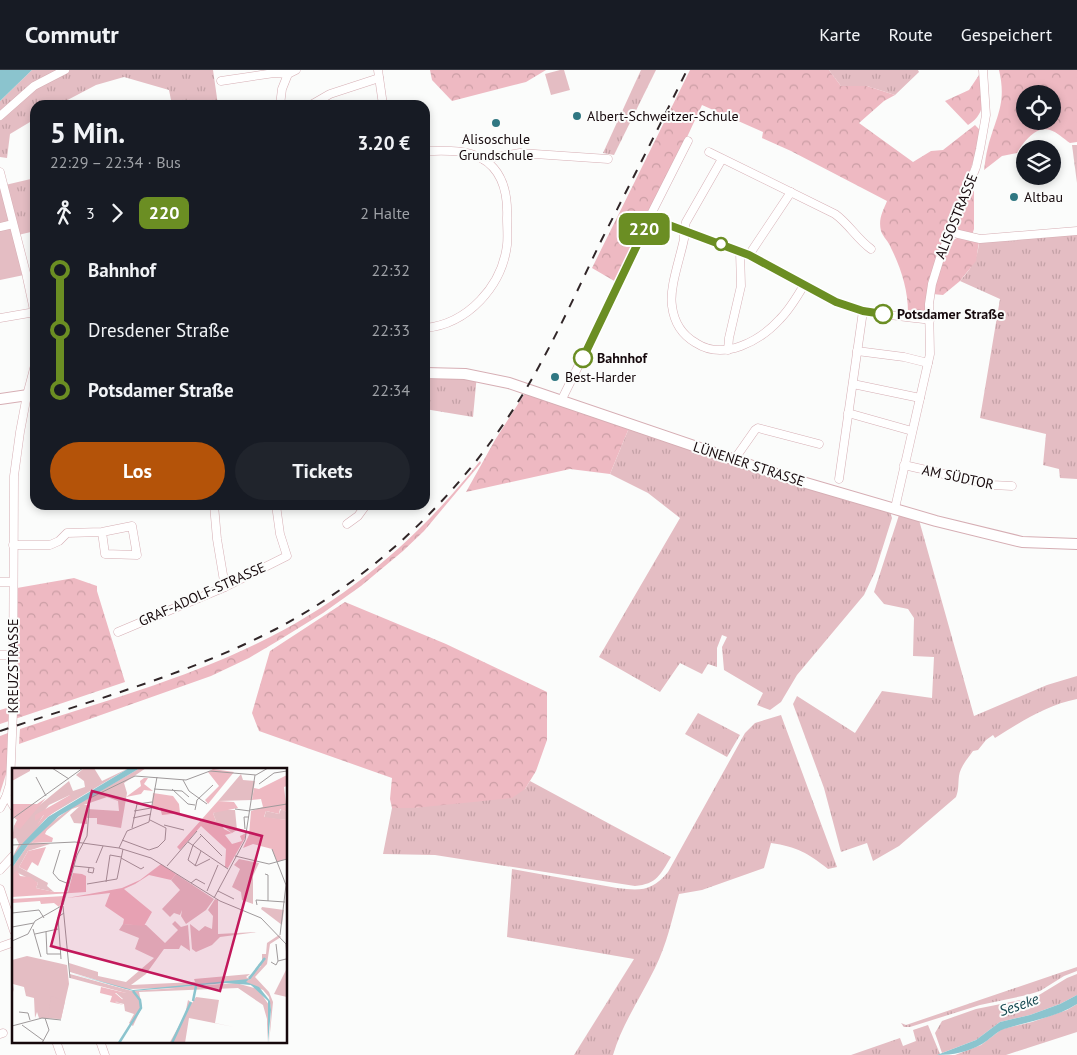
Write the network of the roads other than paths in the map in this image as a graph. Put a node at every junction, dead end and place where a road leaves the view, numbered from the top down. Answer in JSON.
{"nodes":[{"id":1,"x":65,"y":70,"type":"edge"},
{"id":2,"x":984,"y":70,"type":"edge"},
{"id":3,"x":292,"y":72,"type":"edge"},
{"id":4,"x":378,"y":74,"type":"edge"},
{"id":5,"x":221,"y":81,"type":"dead end"},
{"id":6,"x":281,"y":100,"type":"edge"},
{"id":7,"x":320,"y":100,"type":"edge"},
{"id":8,"x":383,"y":100,"type":"edge"},
{"id":9,"x":0,"y":116,"type":"edge"},
{"id":10,"x":688,"y":141,"type":"dead end"},
{"id":11,"x":430,"y":151,"type":"edge"},
{"id":12,"x":709,"y":152,"type":"dead end"},
{"id":13,"x":483,"y":159,"type":"junction"},
{"id":14,"x":608,"y":159,"type":"dead end"},
{"id":15,"x":722,"y":159,"type":"junction"},
{"id":16,"x":0,"y":172,"type":"edge"},
{"id":17,"x":791,"y":192,"type":"junction"},
{"id":18,"x":650,"y":218,"type":"junction"},
{"id":19,"x":13,"y":224,"type":"junction"},
{"id":20,"x":0,"y":227,"type":"edge"},
{"id":21,"x":684,"y":230,"type":"junction"},
{"id":22,"x":1077,"y":231,"type":"edge"},
{"id":23,"x":950,"y":232,"type":"junction"},
{"id":24,"x":871,"y":249,"type":"dead end"},
{"id":25,"x":740,"y":251,"type":"junction"},
{"id":26,"x":749,"y":255,"type":"junction"},
{"id":27,"x":804,"y":285,"type":"junction"},
{"id":28,"x":30,"y":294,"type":"edge"},
{"id":29,"x":863,"y":311,"type":"junction"},
{"id":30,"x":30,"y":315,"type":"edge"},
{"id":31,"x":0,"y":318,"type":"edge"},
{"id":32,"x":930,"y":320,"type":"junction"},
{"id":33,"x":430,"y":327,"type":"edge"},
{"id":34,"x":728,"y":350,"type":"junction"},
{"id":35,"x":858,"y":351,"type":"junction"},
{"id":36,"x":928,"y":363,"type":"junction"},
{"id":37,"x":430,"y":373,"type":"edge"},
{"id":38,"x":853,"y":384,"type":"junction"},
{"id":39,"x":30,"y":394,"type":"edge"},
{"id":40,"x":30,"y":398,"type":"edge"},
{"id":41,"x":920,"y":398,"type":"junction"},
{"id":42,"x":0,"y":399,"type":"edge"},
{"id":43,"x":562,"y":400,"type":"junction"},
{"id":44,"x":848,"y":414,"type":"junction"},
{"id":45,"x":912,"y":431,"type":"junction"},
{"id":46,"x":819,"y":444,"type":"dead end"},
{"id":47,"x":734,"y":460,"type":"junction"},
{"id":48,"x":904,"y":465,"type":"junction"},
{"id":49,"x":839,"y":479,"type":"dead end"},
{"id":50,"x":1012,"y":486,"type":"dead end"},
{"id":51,"x":895,"y":508,"type":"junction"},
{"id":52,"x":214,"y":510,"type":"edge"},
{"id":53,"x":277,"y":510,"type":"edge"},
{"id":54,"x":362,"y":510,"type":"edge"},
{"id":55,"x":347,"y":524,"type":"dead end"},
{"id":56,"x":102,"y":532,"type":"junction"},
{"id":57,"x":1077,"y":544,"type":"edge"},
{"id":58,"x":13,"y":545,"type":"junction"},
{"id":59,"x":0,"y":582,"type":"edge"},
{"id":60,"x":13,"y":582,"type":"junction"},
{"id":61,"x":225,"y":587,"type":"junction"},
{"id":62,"x":118,"y":632,"type":"dead end"},
{"id":63,"x":12,"y":655,"type":"junction"},
{"id":64,"x":0,"y":656,"type":"edge"},
{"id":65,"x":6,"y":797,"type":"junction"},
{"id":66,"x":12,"y":803,"type":"edge"},
{"id":67,"x":0,"y":808,"type":"edge"},
{"id":68,"x":12,"y":857,"type":"edge"},
{"id":69,"x":0,"y":870,"type":"edge"},
{"id":70,"x":0,"y":890,"type":"edge"},
{"id":71,"x":12,"y":925,"type":"edge"},
{"id":72,"x":12,"y":943,"type":"edge"},
{"id":73,"x":0,"y":947,"type":"edge"},
{"id":74,"x":56,"y":1042,"type":"edge"},
{"id":75,"x":100,"y":1042,"type":"edge"},
{"id":76,"x":61,"y":1055,"type":"edge"},
{"id":77,"x":105,"y":1055,"type":"edge"}],
"edges":[{"from":1,"to":9,"type":"street"},
{"from":2,"to":23,"type":"street","name":"ALISOSTRASSE"},
{"from":3,"to":5,"type":"street"},
{"from":3,"to":6,"type":"street"},
{"from":4,"to":7,"type":"street"},
{"from":4,"to":8,"type":"street"},
{"from":10,"to":18,"type":"street"},
{"from":11,"to":13,"type":"street"},
{"from":12,"to":15,"type":"street"},
{"from":13,"to":14,"type":"street"},
{"from":13,"to":33,"type":"street"},
{"from":15,"to":17,"type":"street"},
{"from":15,"to":21,"type":"street"},
{"from":16,"to":19,"type":"street"},
{"from":17,"to":24,"type":"street"},
{"from":17,"to":26,"type":"street"},
{"from":18,"to":21,"type":"street"},
{"from":18,"to":43,"type":"street"},
{"from":19,"to":20,"type":"street"},
{"from":19,"to":28,"type":"street"},
{"from":21,"to":25,"type":"street"},
{"from":21,"to":34,"type":"street"},
{"from":22,"to":23,"type":"street"},
{"from":23,"to":32,"type":"street","name":"ALISOSTRASSE"},
{"from":25,"to":26,"type":"street"},
{"from":25,"to":34,"type":"street"},
{"from":26,"to":27,"type":"street"},
{"from":27,"to":29,"type":"street"},
{"from":27,"to":34,"type":"street"},
{"from":29,"to":32,"type":"street"},
{"from":29,"to":35,"type":"street"},
{"from":30,"to":31,"type":"street"},
{"from":32,"to":36,"type":"street","name":"ALISOSTRASSE"},
{"from":35,"to":36,"type":"street"},
{"from":35,"to":38,"type":"street"},
{"from":36,"to":41,"type":"street","name":"ALISOSTRASSE"},
{"from":37,"to":43,"type":"main road","name":"LÜNENER STRASSE"},
{"from":38,"to":41,"type":"street"},
{"from":38,"to":44,"type":"street"},
{"from":39,"to":42,"type":"main road"},
{"from":40,"to":58,"type":"street","name":"KREUZSTRASSE"},
{"from":41,"to":45,"type":"street","name":"ALISOSTRASSE"},
{"from":43,"to":47,"type":"main road","name":"LÜNENER STRASSE"},
{"from":44,"to":45,"type":"street"},
{"from":44,"to":49,"type":"street"},
{"from":45,"to":48,"type":"street","name":"ALISOSTRASSE"},
{"from":46,"to":47,"type":"street"},
{"from":47,"to":51,"type":"main road","name":"LÜNENER STRASSE"},
{"from":48,"to":50,"type":"street","name":"AM SÜDTOR"},
{"from":48,"to":51,"type":"street","name":"ALISOSTRASSE"},
{"from":51,"to":57,"type":"main road","name":"LÜNENER STRASSE"},
{"from":52,"to":61,"type":"street"},
{"from":53,"to":61,"type":"street","name":"GRAF-ADOLF-STRASSE"},
{"from":54,"to":55,"type":"street"},
{"from":56,"to":56,"type":"street"},
{"from":56,"to":58,"type":"street"},
{"from":58,"to":60,"type":"street","name":"KREUZSTRASSE"},
{"from":59,"to":60,"type":"street"},
{"from":60,"to":63,"type":"street","name":"KREUZSTRASSE"},
{"from":61,"to":62,"type":"street","name":"GRAF-ADOLF-STRASSE"},
{"from":63,"to":64,"type":"street"},
{"from":63,"to":65,"type":"street","name":"KREUZSTRASSE"},
{"from":65,"to":66,"type":"street"},
{"from":65,"to":67,"type":"street","name":"KREUZSTRASSE"},
{"from":68,"to":69,"type":"street"},
{"from":70,"to":71,"type":"street"},
{"from":72,"to":73,"type":"street"},
{"from":74,"to":76,"type":"street"},
{"from":75,"to":77,"type":"street"}]}
